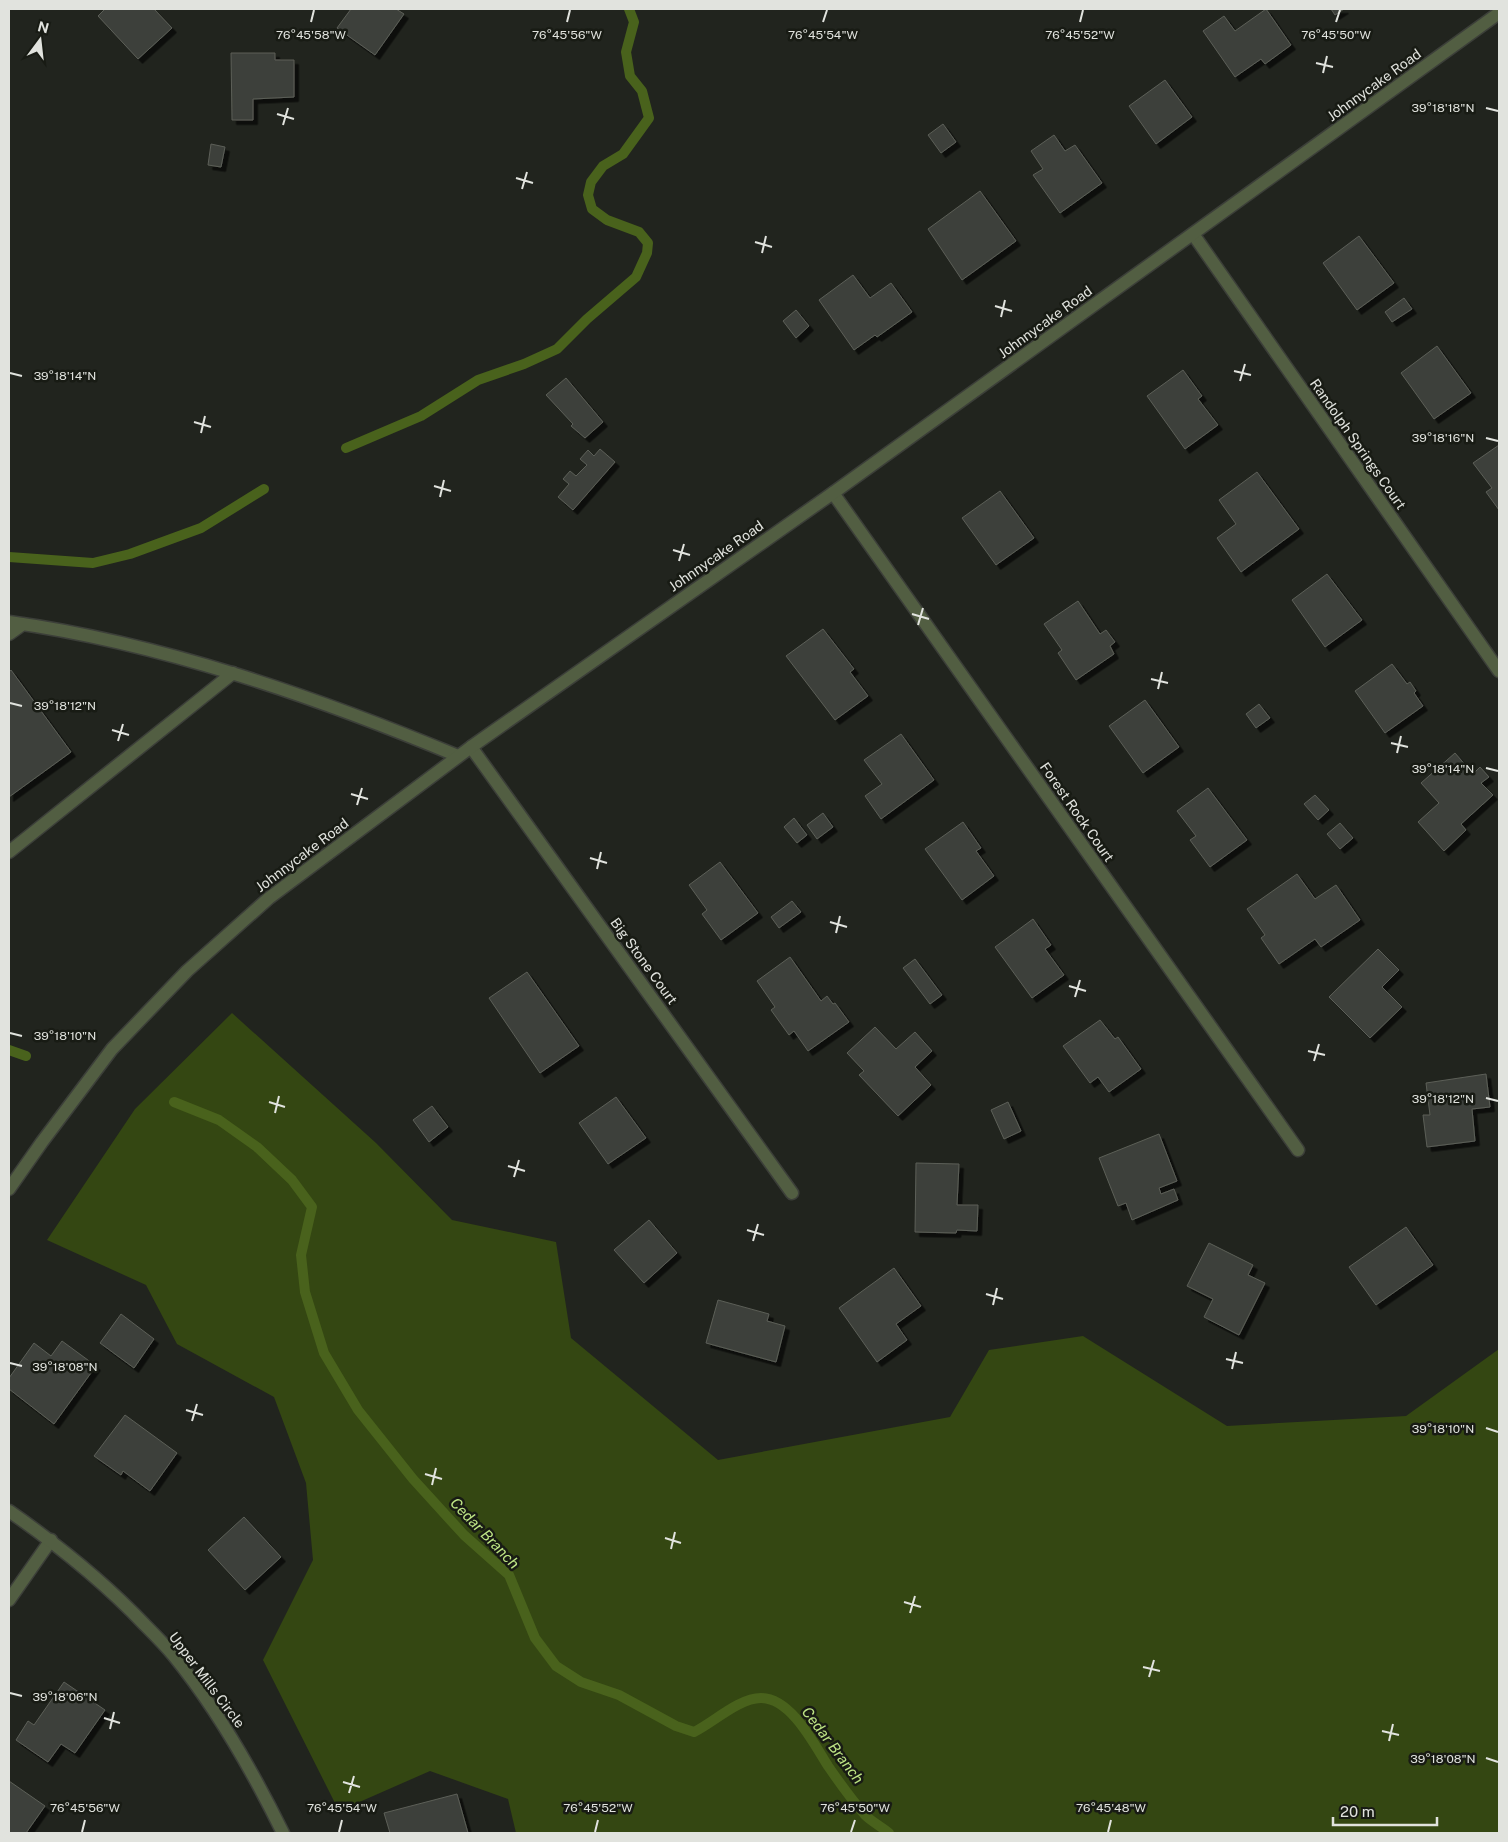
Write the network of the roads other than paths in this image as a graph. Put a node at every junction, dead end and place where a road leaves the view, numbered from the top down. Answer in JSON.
{"nodes":[{"id":1,"x":1499,"y":13,"type":"edge"},
{"id":2,"x":1193,"y":234,"type":"junction"},
{"id":3,"x":833,"y":493,"type":"junction"},
{"id":4,"x":9,"y":622,"type":"edge"},
{"id":5,"x":23,"y":624,"type":"junction"},
{"id":6,"x":9,"y":634,"type":"edge"},
{"id":7,"x":1499,"y":671,"type":"edge"},
{"id":8,"x":233,"y":674,"type":"junction"},
{"id":9,"x":471,"y":747,"type":"junction"},
{"id":10,"x":458,"y":756,"type":"junction"},
{"id":11,"x":9,"y":852,"type":"edge"},
{"id":12,"x":1298,"y":1150,"type":"dead end"},
{"id":13,"x":9,"y":1189,"type":"edge"},
{"id":14,"x":792,"y":1193,"type":"dead end"},
{"id":15,"x":9,"y":1511,"type":"edge"},
{"id":16,"x":51,"y":1540,"type":"junction"},
{"id":17,"x":9,"y":1600,"type":"edge"},
{"id":18,"x":283,"y":1833,"type":"edge"}],
"edges":[{"from":1,"to":2,"type":"street","name":"Johnnycake Road"},
{"from":2,"to":3,"type":"street","name":"Johnnycake Road"},
{"from":2,"to":7,"type":"street","name":"Randolph Springs Court"},
{"from":3,"to":9,"type":"street","name":"Johnnycake Road"},
{"from":3,"to":12,"type":"street","name":"Forest Rock Court"},
{"from":4,"to":5,"type":"street"},
{"from":5,"to":6,"type":"street"},
{"from":5,"to":8,"type":"street"},
{"from":8,"to":10,"type":"street"},
{"from":8,"to":11,"type":"street"},
{"from":9,"to":10,"type":"street","name":"Johnnycake Road"},
{"from":9,"to":14,"type":"street","name":"Big Stone Court"},
{"from":10,"to":13,"type":"street","name":"Johnnycake Road"},
{"from":15,"to":16,"type":"street","name":"Upper Mills Circle"},
{"from":16,"to":17,"type":"street"},
{"from":16,"to":18,"type":"street","name":"Upper Mills Circle"}]}
